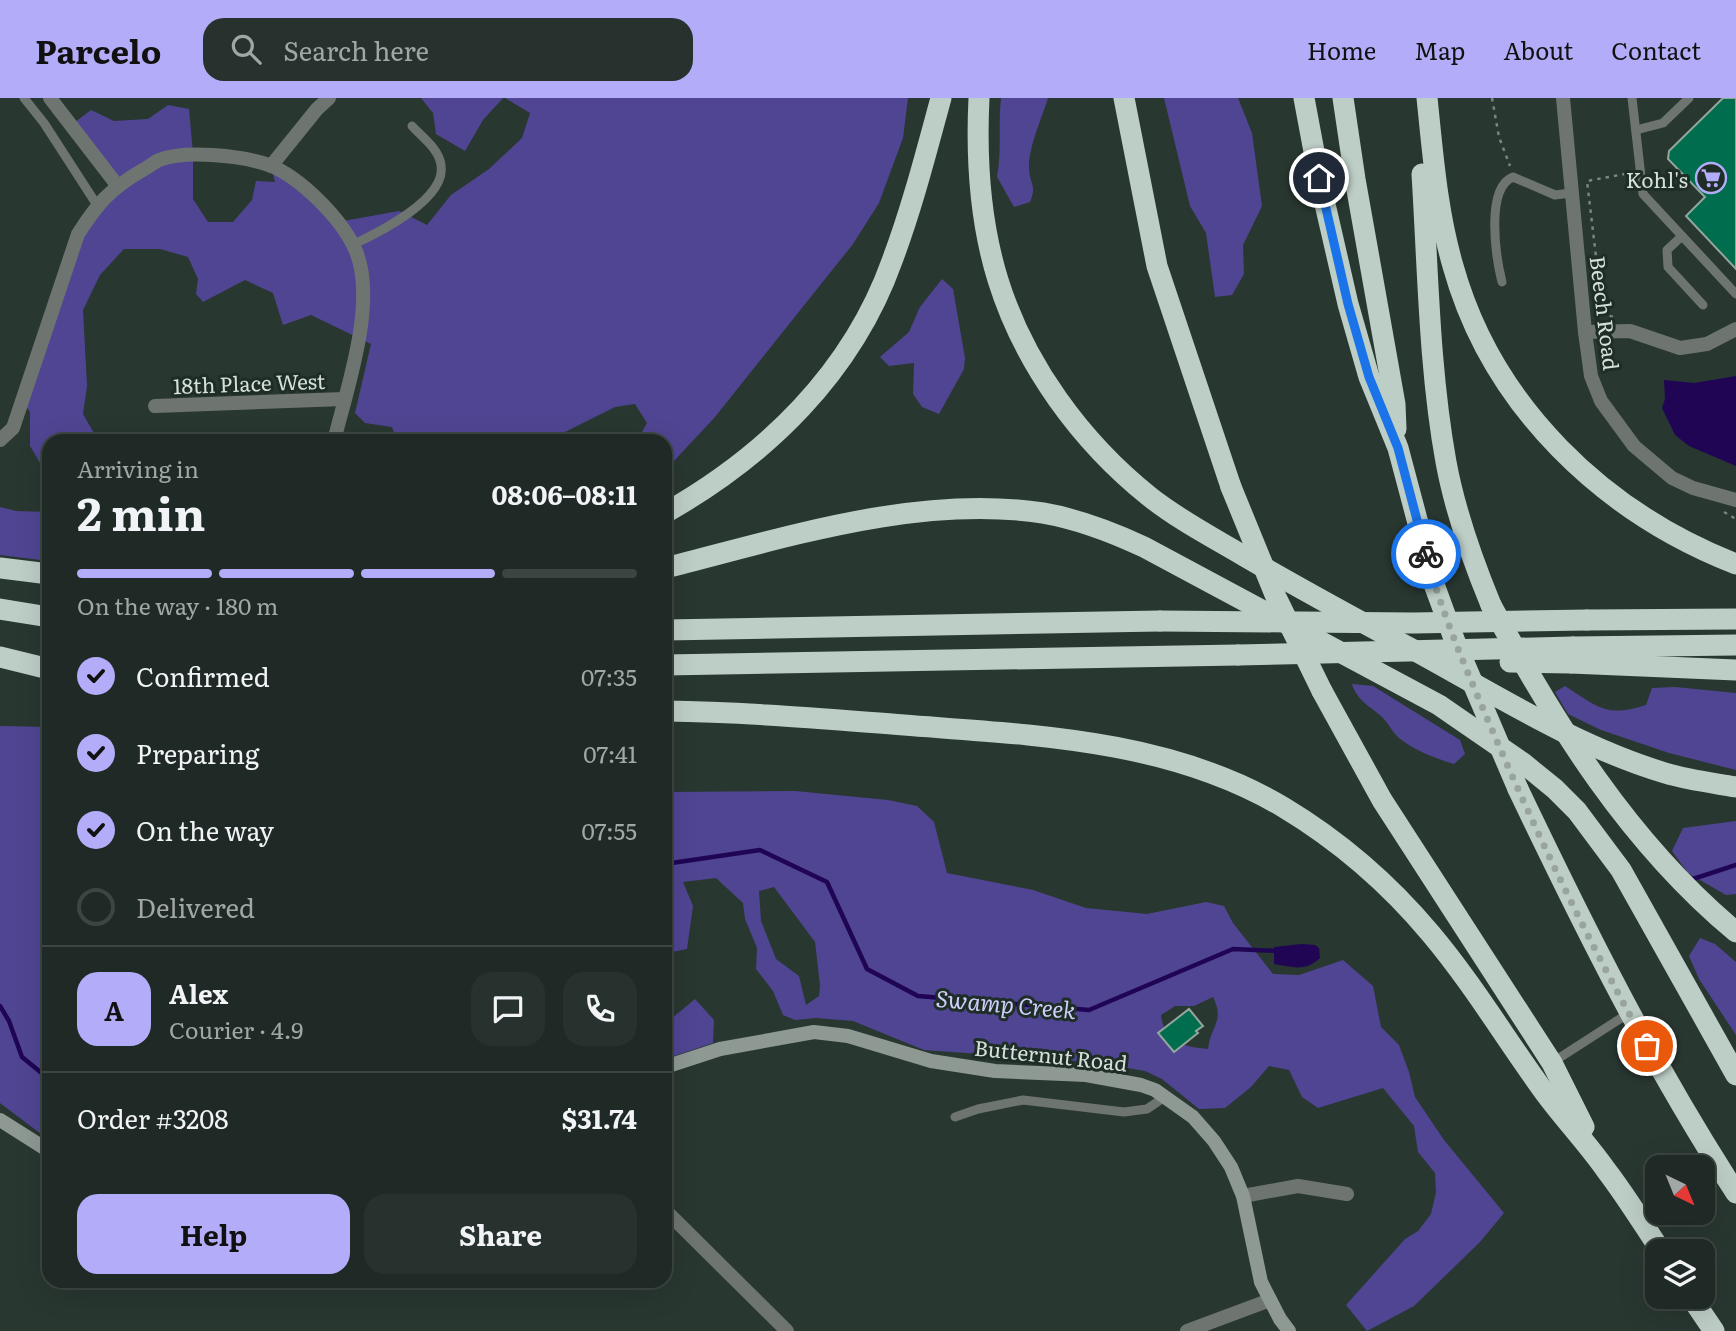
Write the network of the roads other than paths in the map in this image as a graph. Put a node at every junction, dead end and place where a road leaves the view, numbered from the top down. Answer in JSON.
{"nodes":[{"id":1,"x":24,"y":98,"type":"edge"},
{"id":2,"x":50,"y":98,"type":"edge"},
{"id":3,"x":329,"y":98,"type":"edge"},
{"id":4,"x":942,"y":98,"type":"edge"},
{"id":5,"x":979,"y":98,"type":"edge"},
{"id":6,"x":1124,"y":98,"type":"edge"},
{"id":7,"x":1304,"y":98,"type":"edge"},
{"id":8,"x":1343,"y":98,"type":"edge"},
{"id":9,"x":1418,"y":98,"type":"edge"},
{"id":10,"x":1427,"y":98,"type":"edge"},
{"id":11,"x":1563,"y":98,"type":"edge"},
{"id":12,"x":1632,"y":98,"type":"edge"},
{"id":13,"x":1689,"y":98,"type":"edge"},
{"id":14,"x":412,"y":126,"type":"dead end"},
{"id":15,"x":1636,"y":130,"type":"junction"},
{"id":16,"x":271,"y":166,"type":"junction"},
{"id":17,"x":117,"y":185,"type":"junction"},
{"id":18,"x":1572,"y":193,"type":"junction"},
{"id":19,"x":97,"y":205,"type":"junction"},
{"id":20,"x":1682,"y":236,"type":"junction"},
{"id":21,"x":352,"y":245,"type":"junction"},
{"id":22,"x":1502,"y":282,"type":"dead end"},
{"id":23,"x":1736,"y":294,"type":"edge"},
{"id":24,"x":1703,"y":305,"type":"dead end"},
{"id":25,"x":1736,"y":329,"type":"edge"},
{"id":26,"x":1585,"y":332,"type":"junction"},
{"id":27,"x":344,"y":399,"type":"junction"},
{"id":28,"x":155,"y":406,"type":"dead end"},
{"id":29,"x":336,"y":434,"type":"edge"},
{"id":30,"x":0,"y":440,"type":"edge"},
{"id":31,"x":1398,"y":448,"type":"junction"},
{"id":32,"x":1736,"y":500,"type":"edge"},
{"id":33,"x":672,"y":509,"type":"edge"},
{"id":34,"x":1736,"y":564,"type":"edge"},
{"id":35,"x":672,"y":566,"type":"edge"},
{"id":36,"x":0,"y":569,"type":"edge"},
{"id":37,"x":42,"y":573,"type":"edge"},
{"id":38,"x":0,"y":596,"type":"edge"},
{"id":39,"x":42,"y":603,"type":"edge"},
{"id":40,"x":0,"y":609,"type":"edge"},
{"id":41,"x":42,"y":616,"type":"edge"},
{"id":42,"x":1736,"y":619,"type":"edge"},
{"id":43,"x":672,"y":630,"type":"edge"},
{"id":44,"x":1736,"y":645,"type":"edge"},
{"id":45,"x":0,"y":650,"type":"edge"},
{"id":46,"x":42,"y":655,"type":"edge"},
{"id":47,"x":1572,"y":655,"type":"junction"},
{"id":48,"x":0,"y":657,"type":"edge"},
{"id":49,"x":672,"y":665,"type":"edge"},
{"id":50,"x":42,"y":667,"type":"edge"},
{"id":51,"x":1736,"y":670,"type":"edge"},
{"id":52,"x":672,"y":711,"type":"edge"},
{"id":53,"x":1736,"y":787,"type":"edge"},
{"id":54,"x":1736,"y":932,"type":"edge"},
{"id":55,"x":1629,"y":1013,"type":"junction"},
{"id":56,"x":1552,"y":1063,"type":"junction"},
{"id":57,"x":672,"y":1065,"type":"edge"},
{"id":58,"x":1736,"y":1076,"type":"edge"},
{"id":59,"x":1166,"y":1096,"type":"junction"},
{"id":60,"x":955,"y":1117,"type":"dead end"},
{"id":61,"x":0,"y":1120,"type":"edge"},
{"id":62,"x":42,"y":1147,"type":"edge"},
{"id":63,"x":1606,"y":1170,"type":"junction"},
{"id":64,"x":1736,"y":1193,"type":"edge"},
{"id":65,"x":1347,"y":1194,"type":"dead end"},
{"id":66,"x":1243,"y":1196,"type":"junction"},
{"id":67,"x":672,"y":1217,"type":"edge"},
{"id":68,"x":1653,"y":1239,"type":"edge"},
{"id":69,"x":1270,"y":1300,"type":"junction"},
{"id":70,"x":1699,"y":1309,"type":"edge"},
{"id":71,"x":787,"y":1331,"type":"edge"},
{"id":72,"x":1187,"y":1331,"type":"edge"},
{"id":73,"x":1289,"y":1331,"type":"edge"},
{"id":74,"x":1714,"y":1331,"type":"edge"}],
"edges":[{"from":1,"to":19,"type":"lane"},
{"from":2,"to":17,"type":"street"},
{"from":3,"to":16,"type":"street"},
{"from":4,"to":33,"type":"highway"},
{"from":5,"to":53,"type":"highway"},
{"from":6,"to":56,"type":"highway","bridge":true},
{"from":7,"to":31,"type":"highway"},
{"from":8,"to":31,"type":"highway"},
{"from":9,"to":54,"type":"highway","bridge":true},
{"from":10,"to":34,"type":"highway"},
{"from":11,"to":18,"type":"street","name":"Beech Road"},
{"from":12,"to":15,"type":"lane"},
{"from":13,"to":15,"type":"lane"},
{"from":14,"to":21,"type":"lane"},
{"from":15,"to":20,"type":"lane"},
{"from":16,"to":17,"type":"street"},
{"from":16,"to":21,"type":"street"},
{"from":17,"to":19,"type":"street"},
{"from":18,"to":22,"type":"lane"},
{"from":18,"to":26,"type":"street","name":"Beech Road"},
{"from":19,"to":30,"type":"street"},
{"from":20,"to":23,"type":"lane"},
{"from":20,"to":24,"type":"lane"},
{"from":21,"to":27,"type":"street"},
{"from":25,"to":26,"type":"street"},
{"from":26,"to":32,"type":"street","name":"Beech Road"},
{"from":27,"to":28,"type":"street","name":"18th Place West"},
{"from":27,"to":29,"type":"street"},
{"from":31,"to":55,"type":"highway","bridge":true},
{"from":35,"to":58,"type":"highway"},
{"from":36,"to":37,"type":"highway"},
{"from":38,"to":39,"type":"highway"},
{"from":40,"to":41,"type":"highway"},
{"from":42,"to":43,"type":"highway","bridge":true},
{"from":44,"to":47,"type":"highway"},
{"from":45,"to":46,"type":"highway"},
{"from":47,"to":49,"type":"highway","bridge":true},
{"from":47,"to":51,"type":"highway"},
{"from":48,"to":50,"type":"highway"},
{"from":52,"to":63,"type":"highway"},
{"from":55,"to":56,"type":"lane"},
{"from":55,"to":64,"type":"highway"},
{"from":56,"to":63,"type":"highway"},
{"from":57,"to":59,"type":"street","name":"Butternut Road"},
{"from":59,"to":60,"type":"lane"},
{"from":59,"to":66,"type":"street","name":"Butternut Road"},
{"from":61,"to":62,"type":"street"},
{"from":63,"to":68,"type":"highway"},
{"from":65,"to":66,"type":"street"},
{"from":66,"to":69,"type":"street","name":"Butternut Road"},
{"from":67,"to":71,"type":"street"},
{"from":69,"to":72,"type":"street"},
{"from":69,"to":73,"type":"street","name":"Butternut Road"},
{"from":70,"to":74,"type":"highway"}]}
